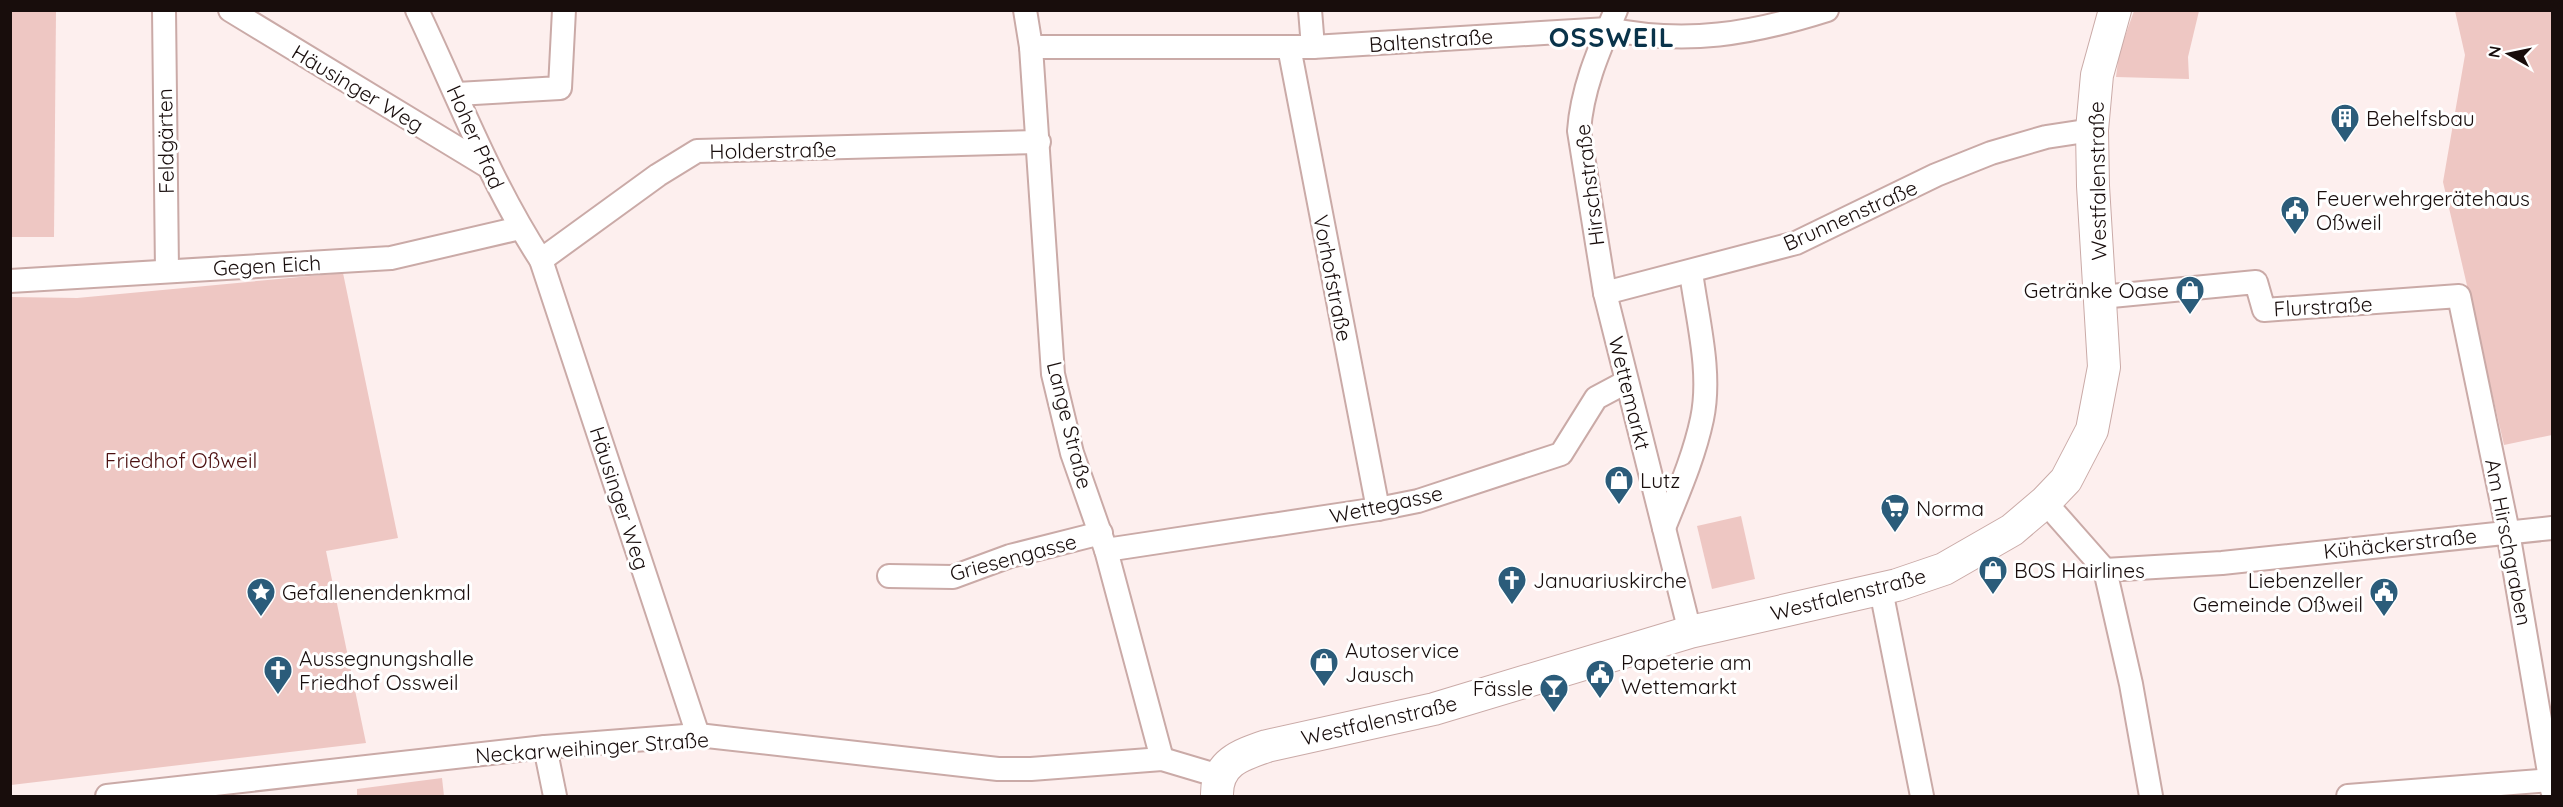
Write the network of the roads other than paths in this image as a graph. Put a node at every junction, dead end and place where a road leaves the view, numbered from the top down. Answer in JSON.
{"nodes":[{"id":1,"x":164,"y":10,"type":"edge"},
{"id":2,"x":230,"y":10,"type":"edge"},
{"id":3,"x":417,"y":10,"type":"edge"},
{"id":4,"x":564,"y":10,"type":"edge"},
{"id":5,"x":1025,"y":10,"type":"edge"},
{"id":6,"x":1310,"y":10,"type":"edge"},
{"id":7,"x":1827,"y":10,"type":"edge"},
{"id":8,"x":2115,"y":10,"type":"edge"},
{"id":9,"x":1612,"y":20,"type":"edge"},
{"id":10,"x":1032,"y":47,"type":"junction"},
{"id":11,"x":1289,"y":47,"type":"junction"},
{"id":12,"x":1313,"y":47,"type":"junction"},
{"id":13,"x":457,"y":94,"type":"junction"},
{"id":14,"x":2092,"y":130,"type":"junction"},
{"id":15,"x":1039,"y":142,"type":"junction"},
{"id":16,"x":487,"y":166,"type":"junction"},
{"id":17,"x":520,"y":228,"type":"junction"},
{"id":18,"x":541,"y":260,"type":"junction"},
{"id":19,"x":167,"y":271,"type":"junction"},
{"id":20,"x":1691,"y":272,"type":"junction"},
{"id":21,"x":10,"y":281,"type":"edge"},
{"id":22,"x":1605,"y":292,"type":"junction"},
{"id":23,"x":2459,"y":296,"type":"joint"},
{"id":24,"x":2101,"y":297,"type":"junction"},
{"id":25,"x":1626,"y":382,"type":"junction"},
{"id":26,"x":2045,"y":502,"type":"junction"},
{"id":27,"x":1378,"y":509,"type":"junction"},
{"id":28,"x":1664,"y":528,"type":"junction"},
{"id":29,"x":2553,"y":528,"type":"edge"},
{"id":30,"x":2508,"y":532,"type":"junction"},
{"id":31,"x":1103,"y":541,"type":"junction"},
{"id":32,"x":2105,"y":570,"type":"junction"},
{"id":33,"x":889,"y":576,"type":"dead end"},
{"id":34,"x":1881,"y":590,"type":"junction"},
{"id":35,"x":1690,"y":632,"type":"junction"},
{"id":36,"x":698,"y":735,"type":"junction"},
{"id":37,"x":545,"y":747,"type":"junction"},
{"id":38,"x":1162,"y":759,"type":"junction"},
{"id":39,"x":2552,"y":785,"type":"edge"},
{"id":40,"x":1218,"y":786,"type":"edge"},
{"id":41,"x":107,"y":796,"type":"edge"},
{"id":42,"x":555,"y":796,"type":"edge"},
{"id":43,"x":1922,"y":796,"type":"edge"},
{"id":44,"x":2151,"y":796,"type":"edge"},
{"id":45,"x":2348,"y":796,"type":"edge"}],
"edges":[{"from":1,"to":19,"type":"street","name":"Feldgärten"},
{"from":2,"to":16,"type":"street","name":"Häusinger Weg"},
{"from":3,"to":13,"type":"street","name":"Hoher Pfad"},
{"from":4,"to":13,"type":"street"},
{"from":5,"to":10,"type":"street","name":"Lange Straße"},
{"from":6,"to":12,"type":"street"},
{"from":7,"to":9,"type":"street","name":"Baltenstraße"},
{"from":8,"to":14,"type":"main road","name":"Westfalenstraße"},
{"from":9,"to":12,"type":"street","name":"Baltenstraße"},
{"from":9,"to":22,"type":"street","name":"Hirschstraße"},
{"from":10,"to":11,"type":"street","name":"Baltenstraße"},
{"from":10,"to":15,"type":"street","name":"Lange Straße"},
{"from":11,"to":12,"type":"street","name":"Baltenstraße"},
{"from":11,"to":27,"type":"street","name":"Vorhofstraße"},
{"from":13,"to":16,"type":"street","name":"Hoher Pfad"},
{"from":14,"to":20,"type":"street","name":"Brunnenstraße"},
{"from":14,"to":24,"type":"main road","name":"Westfalenstraße"},
{"from":15,"to":18,"type":"street","name":"Holderstraße"},
{"from":15,"to":31,"type":"street","name":"Lange Straße"},
{"from":16,"to":17,"type":"street","name":"Hoher Pfad"},
{"from":17,"to":18,"type":"street","name":"Hoher Pfad"},
{"from":17,"to":19,"type":"street","name":"Gegen Eich"},
{"from":18,"to":36,"type":"street","name":"Häusinger Weg"},
{"from":19,"to":21,"type":"street","name":"Gegen Eich"},
{"from":20,"to":22,"type":"street","name":"Brunnenstraße"},
{"from":20,"to":28,"type":"street"},
{"from":22,"to":25,"type":"street","name":"Wettemarkt"},
{"from":23,"to":24,"type":"street","name":"Flurstraße"},
{"from":23,"to":30,"type":"street","name":"Am Hirschgraben"},
{"from":24,"to":26,"type":"main road","name":"Westfalenstraße"},
{"from":25,"to":27,"type":"street","name":"Wettegasse"},
{"from":25,"to":28,"type":"street","name":"Wettemarkt"},
{"from":26,"to":32,"type":"street"},
{"from":26,"to":34,"type":"main road","name":"Westfalenstraße"},
{"from":27,"to":31,"type":"street","name":"Wettegasse"},
{"from":28,"to":35,"type":"street","name":"Wettemarkt"},
{"from":29,"to":30,"type":"street","name":"Kühäckerstraße"},
{"from":30,"to":32,"type":"street","name":"Kühäckerstraße"},
{"from":30,"to":39,"type":"street","name":"Am Hirschgraben"},
{"from":31,"to":33,"type":"street","name":"Griesengasse"},
{"from":31,"to":38,"type":"street","name":"Lange Straße"},
{"from":32,"to":44,"type":"street"},
{"from":34,"to":35,"type":"main road","name":"Westfalenstraße"},
{"from":34,"to":43,"type":"street"},
{"from":35,"to":40,"type":"main road","name":"Westfalenstraße"},
{"from":36,"to":37,"type":"street","name":"Neckarweihinger Straße"},
{"from":36,"to":38,"type":"street","name":"Neckarweihinger Straße"},
{"from":37,"to":41,"type":"street","name":"Neckarweihinger Straße"},
{"from":37,"to":42,"type":"street"},
{"from":38,"to":40,"type":"street","name":"Neckarweihinger Straße"},
{"from":39,"to":45,"type":"street"}]}
